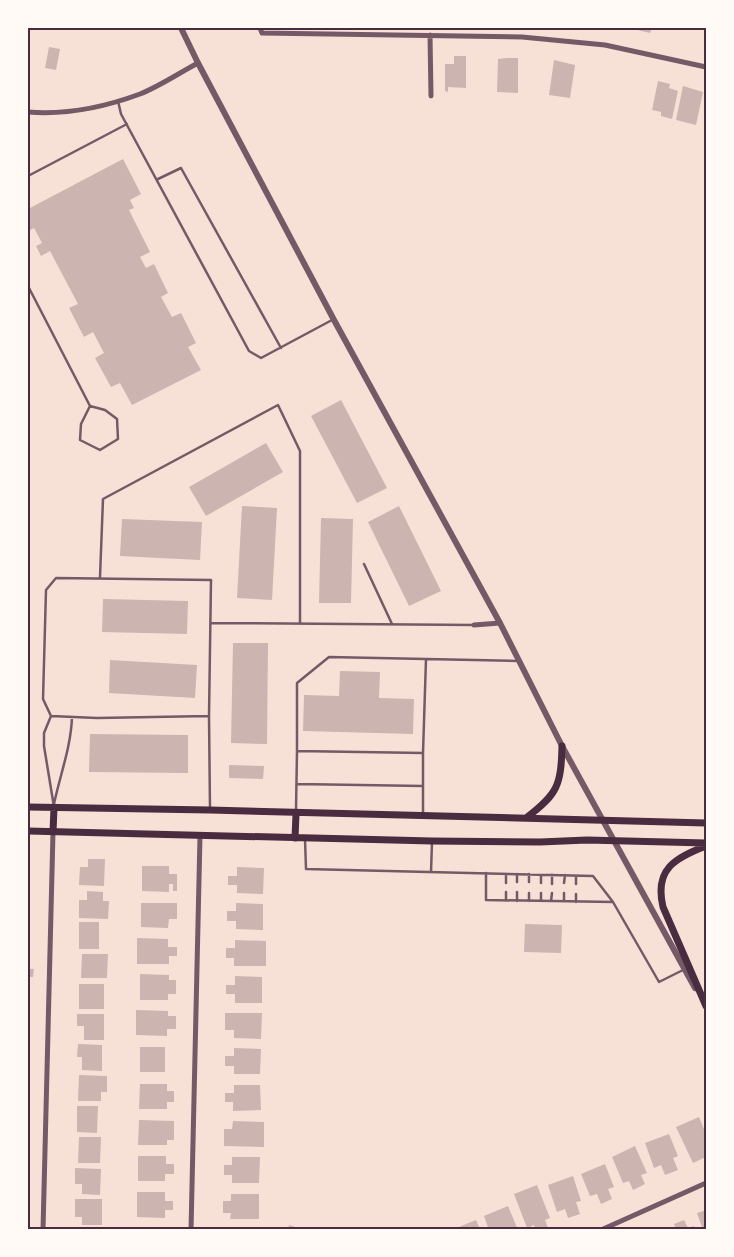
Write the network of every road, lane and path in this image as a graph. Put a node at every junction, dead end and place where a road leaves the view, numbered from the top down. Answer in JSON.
{"nodes":[{"id":1,"x":181,"y":28,"type":"edge"},
{"id":2,"x":261,"y":30,"type":"edge"},
{"id":3,"x":430,"y":35,"type":"junction"},
{"id":4,"x":198,"y":63,"type":"junction"},
{"id":5,"x":706,"y":67,"type":"edge"},
{"id":6,"x":431,"y":96,"type":"dead end"},
{"id":7,"x":118,"y":101,"type":"junction"},
{"id":8,"x":28,"y":112,"type":"edge"},
{"id":9,"x":127,"y":124,"type":"junction"},
{"id":10,"x":28,"y":176,"type":"edge"},
{"id":11,"x":158,"y":179,"type":"junction"},
{"id":12,"x":28,"y":286,"type":"edge"},
{"id":13,"x":334,"y":320,"type":"junction"},
{"id":14,"x":281,"y":348,"type":"junction"},
{"id":15,"x":90,"y":406,"type":"junction"},
{"id":16,"x":364,"y":564,"type":"dead end"},
{"id":17,"x":100,"y":578,"type":"junction"},
{"id":18,"x":211,"y":622,"type":"junction"},
{"id":19,"x":300,"y":623,"type":"junction"},
{"id":20,"x":500,"y":623,"type":"junction"},
{"id":21,"x":392,"y":624,"type":"junction"},
{"id":22,"x":474,"y":625,"type":"joint"},
{"id":23,"x":426,"y":659,"type":"junction"},
{"id":24,"x":519,"y":661,"type":"junction"},
{"id":25,"x":51,"y":716,"type":"junction"},
{"id":26,"x":209,"y":716,"type":"junction"},
{"id":27,"x":72,"y":717,"type":"junction"},
{"id":28,"x":562,"y":746,"type":"junction"},
{"id":29,"x":297,"y":751,"type":"junction"},
{"id":30,"x":423,"y":753,"type":"junction"},
{"id":31,"x":296,"y":784,"type":"junction"},
{"id":32,"x":423,"y":786,"type":"junction"},
{"id":33,"x":28,"y":807,"type":"edge"},
{"id":34,"x":54,"y":808,"type":"junction"},
{"id":35,"x":210,"y":810,"type":"junction"},
{"id":36,"x":296,"y":814,"type":"junction"},
{"id":37,"x":423,"y":816,"type":"junction"},
{"id":38,"x":526,"y":818,"type":"junction"},
{"id":39,"x":603,"y":820,"type":"junction"},
{"id":40,"x":706,"y":823,"type":"edge"},
{"id":41,"x":28,"y":832,"type":"edge"},
{"id":42,"x":53,"y":832,"type":"junction"},
{"id":43,"x":200,"y":836,"type":"junction"},
{"id":44,"x":295,"y":838,"type":"junction"},
{"id":45,"x":305,"y":838,"type":"junction"},
{"id":46,"x":614,"y":840,"type":"junction"},
{"id":47,"x":432,"y":841,"type":"junction"},
{"id":48,"x":706,"y":844,"type":"edge"},
{"id":49,"x":431,"y":872,"type":"junction"},
{"id":50,"x":486,"y":874,"type":"junction"},
{"id":51,"x":506,"y":874,"type":"junction"},
{"id":52,"x":517,"y":874,"type":"junction"},
{"id":53,"x":529,"y":874,"type":"junction"},
{"id":54,"x":541,"y":875,"type":"junction"},
{"id":55,"x":552,"y":875,"type":"junction"},
{"id":56,"x":564,"y":875,"type":"junction"},
{"id":57,"x":576,"y":876,"type":"junction"},
{"id":58,"x":517,"y":882,"type":"dead end"},
{"id":59,"x":529,"y":882,"type":"dead end"},
{"id":60,"x":506,"y":883,"type":"dead end"},
{"id":61,"x":541,"y":883,"type":"dead end"},
{"id":62,"x":564,"y":883,"type":"dead end"},
{"id":63,"x":552,"y":884,"type":"dead end"},
{"id":64,"x":576,"y":884,"type":"dead end"},
{"id":65,"x":506,"y":892,"type":"dead end"},
{"id":66,"x":517,"y":892,"type":"dead end"},
{"id":67,"x":529,"y":892,"type":"dead end"},
{"id":68,"x":541,"y":893,"type":"dead end"},
{"id":69,"x":552,"y":893,"type":"dead end"},
{"id":70,"x":564,"y":893,"type":"dead end"},
{"id":71,"x":576,"y":894,"type":"dead end"},
{"id":72,"x":506,"y":900,"type":"junction"},
{"id":73,"x":517,"y":901,"type":"junction"},
{"id":74,"x":528,"y":901,"type":"junction"},
{"id":75,"x":541,"y":901,"type":"junction"},
{"id":76,"x":551,"y":901,"type":"junction"},
{"id":77,"x":564,"y":901,"type":"junction"},
{"id":78,"x":576,"y":902,"type":"junction"},
{"id":79,"x":613,"y":902,"type":"junction"},
{"id":80,"x":685,"y":969,"type":"junction"},
{"id":81,"x":706,"y":1007,"type":"edge"},
{"id":82,"x":706,"y":1183,"type":"edge"},
{"id":83,"x":43,"y":1230,"type":"edge"},
{"id":84,"x":191,"y":1230,"type":"edge"},
{"id":85,"x":601,"y":1230,"type":"edge"}],
"edges":[{"from":1,"to":4,"type":"street"},
{"from":2,"to":3,"type":"street"},
{"from":3,"to":5,"type":"street"},
{"from":3,"to":6,"type":"street"},
{"from":4,"to":7,"type":"street"},
{"from":4,"to":13,"type":"street"},
{"from":7,"to":8,"type":"street"},
{"from":7,"to":9,"type":"lane"},
{"from":9,"to":10,"type":"lane"},
{"from":9,"to":11,"type":"lane"},
{"from":11,"to":14,"type":"lane"},
{"from":11,"to":14,"type":"lane"},
{"from":12,"to":15,"type":"lane"},
{"from":13,"to":14,"type":"lane"},
{"from":13,"to":20,"type":"street"},
{"from":15,"to":15,"type":"lane"},
{"from":16,"to":21,"type":"lane"},
{"from":17,"to":18,"type":"lane"},
{"from":17,"to":19,"type":"lane"},
{"from":17,"to":25,"type":"lane"},
{"from":18,"to":19,"type":"lane"},
{"from":18,"to":26,"type":"lane"},
{"from":19,"to":21,"type":"lane"},
{"from":20,"to":22,"type":"street"},
{"from":20,"to":24,"type":"street"},
{"from":21,"to":22,"type":"lane"},
{"from":23,"to":24,"type":"lane"},
{"from":23,"to":29,"type":"lane"},
{"from":23,"to":30,"type":"lane"},
{"from":24,"to":28,"type":"street"},
{"from":25,"to":27,"type":"lane"},
{"from":25,"to":34,"type":"lane"},
{"from":26,"to":27,"type":"lane"},
{"from":26,"to":35,"type":"lane"},
{"from":27,"to":34,"type":"lane"},
{"from":28,"to":38,"type":"main road"},
{"from":28,"to":39,"type":"street"},
{"from":29,"to":30,"type":"lane"},
{"from":29,"to":31,"type":"lane"},
{"from":30,"to":32,"type":"lane"},
{"from":31,"to":32,"type":"lane"},
{"from":31,"to":36,"type":"lane"},
{"from":32,"to":37,"type":"lane"},
{"from":33,"to":34,"type":"main road"},
{"from":34,"to":35,"type":"main road"},
{"from":34,"to":42,"type":"main road"},
{"from":35,"to":36,"type":"main road"},
{"from":36,"to":37,"type":"main road"},
{"from":36,"to":44,"type":"main road"},
{"from":37,"to":38,"type":"main road"},
{"from":38,"to":39,"type":"main road"},
{"from":39,"to":40,"type":"main road"},
{"from":39,"to":46,"type":"street"},
{"from":41,"to":42,"type":"main road"},
{"from":42,"to":43,"type":"main road"},
{"from":42,"to":83,"type":"street"},
{"from":43,"to":44,"type":"main road"},
{"from":43,"to":84,"type":"street"},
{"from":44,"to":45,"type":"main road"},
{"from":45,"to":47,"type":"main road"},
{"from":45,"to":49,"type":"lane"},
{"from":46,"to":47,"type":"main road"},
{"from":46,"to":48,"type":"main road"},
{"from":46,"to":80,"type":"street"},
{"from":47,"to":49,"type":"lane"},
{"from":48,"to":81,"type":"main road"},
{"from":49,"to":50,"type":"lane"},
{"from":50,"to":51,"type":"lane"},
{"from":50,"to":72,"type":"lane"},
{"from":51,"to":52,"type":"lane"},
{"from":51,"to":60,"type":"lane"},
{"from":52,"to":53,"type":"lane"},
{"from":52,"to":58,"type":"lane"},
{"from":53,"to":54,"type":"lane"},
{"from":53,"to":59,"type":"lane"},
{"from":54,"to":55,"type":"lane"},
{"from":54,"to":61,"type":"lane"},
{"from":55,"to":56,"type":"lane"},
{"from":55,"to":63,"type":"lane"},
{"from":56,"to":57,"type":"lane"},
{"from":56,"to":62,"type":"lane"},
{"from":57,"to":64,"type":"lane"},
{"from":57,"to":79,"type":"lane"},
{"from":65,"to":72,"type":"lane"},
{"from":66,"to":73,"type":"lane"},
{"from":67,"to":74,"type":"lane"},
{"from":68,"to":75,"type":"lane"},
{"from":69,"to":76,"type":"lane"},
{"from":70,"to":77,"type":"lane"},
{"from":71,"to":78,"type":"lane"},
{"from":72,"to":73,"type":"lane"},
{"from":73,"to":74,"type":"lane"},
{"from":74,"to":75,"type":"lane"},
{"from":75,"to":76,"type":"lane"},
{"from":76,"to":77,"type":"lane"},
{"from":77,"to":78,"type":"lane"},
{"from":78,"to":79,"type":"lane"},
{"from":79,"to":80,"type":"lane"},
{"from":80,"to":81,"type":"street"},
{"from":82,"to":85,"type":"street"}]}
